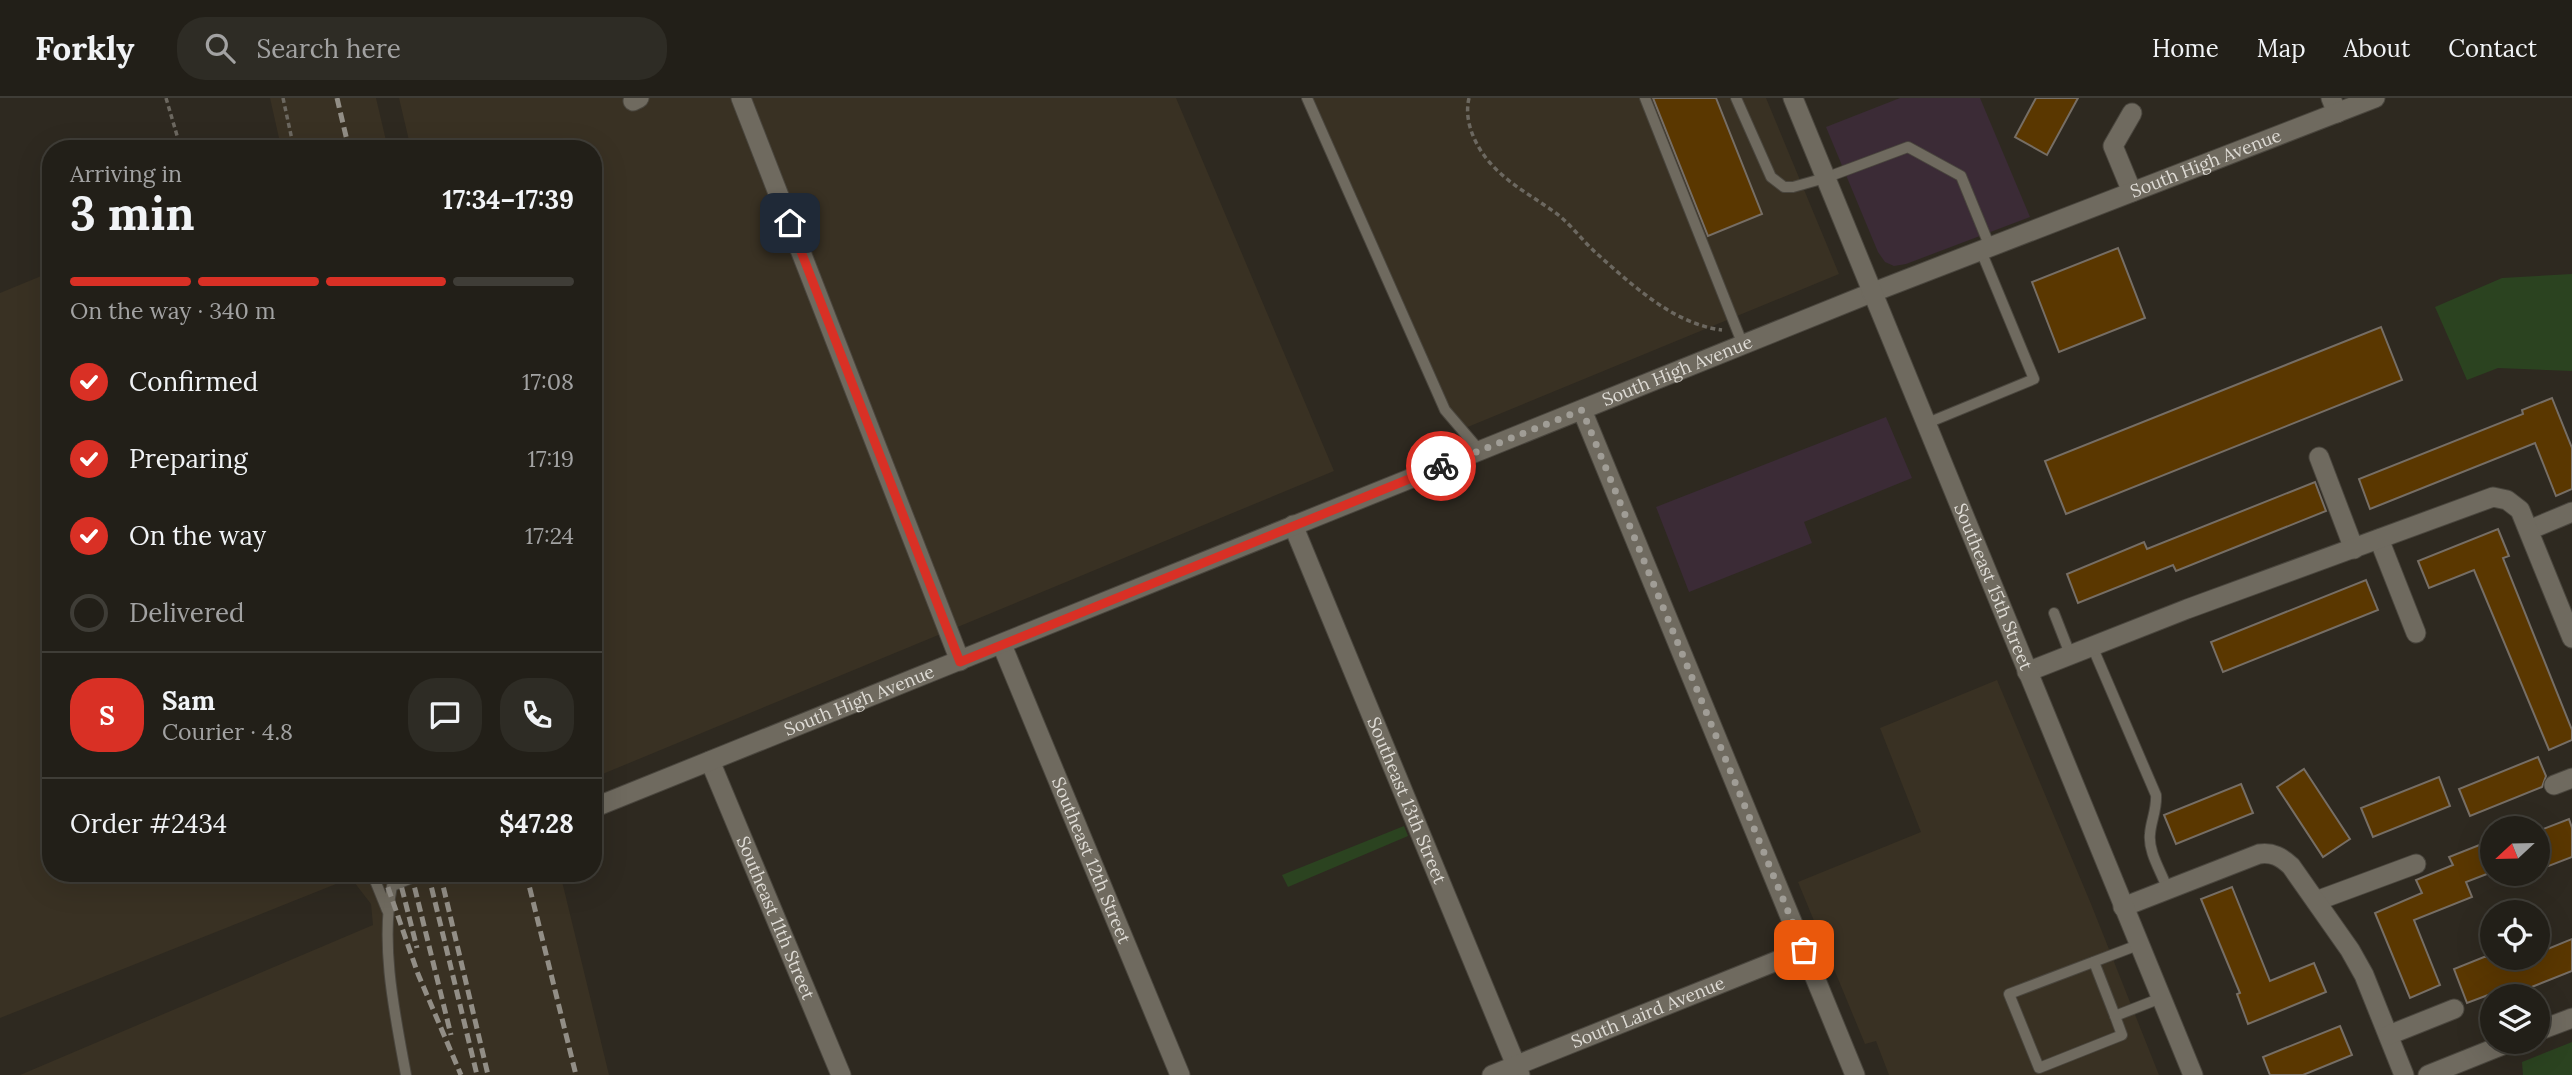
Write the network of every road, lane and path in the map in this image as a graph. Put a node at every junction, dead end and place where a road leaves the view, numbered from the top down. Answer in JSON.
{"nodes":[{"id":1,"x":166,"y":98,"type":"edge"},
{"id":2,"x":283,"y":98,"type":"edge"},
{"id":3,"x":741,"y":98,"type":"edge"},
{"id":4,"x":1307,"y":98,"type":"edge"},
{"id":5,"x":1469,"y":98,"type":"edge"},
{"id":6,"x":1645,"y":98,"type":"edge"},
{"id":7,"x":1737,"y":98,"type":"edge"},
{"id":8,"x":1793,"y":98,"type":"edge"},
{"id":9,"x":2375,"y":98,"type":"edge"},
{"id":10,"x":2334,"y":105,"type":"edge"},
{"id":11,"x":2132,"y":113,"type":"dead end"},
{"id":12,"x":178,"y":140,"type":"edge"},
{"id":13,"x":292,"y":140,"type":"edge"},
{"id":14,"x":1825,"y":178,"type":"junction"},
{"id":15,"x":2132,"y":192,"type":"junction"},
{"id":16,"x":1986,"y":249,"type":"junction"},
{"id":17,"x":1871,"y":293,"type":"junction"},
{"id":18,"x":1741,"y":338,"type":"junction"},
{"id":19,"x":1582,"y":410,"type":"junction"},
{"id":20,"x":1925,"y":424,"type":"junction"},
{"id":21,"x":1480,"y":451,"type":"junction"},
{"id":22,"x":2319,"y":457,"type":"dead end"},
{"id":23,"x":2572,"y":512,"type":"edge"},
{"id":24,"x":1293,"y":526,"type":"junction"},
{"id":25,"x":2529,"y":530,"type":"junction"},
{"id":26,"x":2379,"y":539,"type":"junction"},
{"id":27,"x":2354,"y":549,"type":"junction"},
{"id":28,"x":2053,"y":614,"type":"dead end"},
{"id":29,"x":2416,"y":633,"type":"dead end"},
{"id":30,"x":2572,"y":638,"type":"edge"},
{"id":31,"x":1002,"y":645,"type":"junction"},
{"id":32,"x":2092,"y":646,"type":"junction"},
{"id":33,"x":2070,"y":654,"type":"junction"},
{"id":34,"x":960,"y":662,"type":"junction"},
{"id":35,"x":2027,"y":672,"type":"junction"},
{"id":36,"x":710,"y":761,"type":"junction"},
{"id":37,"x":602,"y":804,"type":"edge"},
{"id":38,"x":2416,"y":864,"type":"dead end"},
{"id":39,"x":376,"y":882,"type":"edge"},
{"id":40,"x":402,"y":882,"type":"edge"},
{"id":41,"x":2167,"y":887,"type":"junction"},
{"id":42,"x":2315,"y":901,"type":"junction"},
{"id":43,"x":2123,"y":907,"type":"junction"},
{"id":44,"x":387,"y":910,"type":"junction"},
{"id":45,"x":2138,"y":946,"type":"junction"},
{"id":46,"x":1804,"y":950,"type":"junction"},
{"id":47,"x":2094,"y":962,"type":"junction"},
{"id":48,"x":2161,"y":998,"type":"junction"},
{"id":49,"x":2454,"y":1009,"type":"dead end"},
{"id":50,"x":2115,"y":1016,"type":"junction"},
{"id":51,"x":2572,"y":1017,"type":"edge"},
{"id":52,"x":2550,"y":1026,"type":"edge"},
{"id":53,"x":2389,"y":1035,"type":"junction"},
{"id":54,"x":2480,"y":1054,"type":"edge"},
{"id":55,"x":1518,"y":1070,"type":"edge"},
{"id":56,"x":406,"y":1075,"type":"edge"},
{"id":57,"x":841,"y":1075,"type":"edge"},
{"id":58,"x":1180,"y":1075,"type":"edge"},
{"id":59,"x":1492,"y":1075,"type":"edge"},
{"id":60,"x":1855,"y":1075,"type":"edge"},
{"id":61,"x":2193,"y":1075,"type":"edge"},
{"id":62,"x":2404,"y":1075,"type":"edge"},
{"id":63,"x":2428,"y":1075,"type":"edge"}],
"edges":[{"from":1,"to":12,"type":"path"},
{"from":2,"to":13,"type":"path"},
{"from":3,"to":34,"type":"street"},
{"from":4,"to":21,"type":"lane"},
{"from":5,"to":18,"type":"path"},
{"from":6,"to":18,"type":"lane"},
{"from":7,"to":14,"type":"lane"},
{"from":8,"to":14,"type":"street","name":"Southeast 15th Street"},
{"from":9,"to":10,"type":"street","name":"South High Avenue"},
{"from":10,"to":15,"type":"street","name":"South High Avenue"},
{"from":11,"to":15,"type":"street"},
{"from":14,"to":16,"type":"lane"},
{"from":14,"to":17,"type":"street","name":"Southeast 15th Street"},
{"from":15,"to":16,"type":"street","name":"South High Avenue"},
{"from":16,"to":17,"type":"street","name":"South High Avenue"},
{"from":16,"to":20,"type":"lane"},
{"from":17,"to":18,"type":"street","name":"South High Avenue"},
{"from":17,"to":20,"type":"street","name":"Southeast 15th Street"},
{"from":18,"to":19,"type":"street","name":"South High Avenue"},
{"from":19,"to":21,"type":"street","name":"South High Avenue"},
{"from":19,"to":46,"type":"street"},
{"from":20,"to":35,"type":"street","name":"Southeast 15th Street"},
{"from":21,"to":24,"type":"street","name":"South High Avenue"},
{"from":22,"to":27,"type":"street"},
{"from":23,"to":25,"type":"street"},
{"from":24,"to":31,"type":"street","name":"South High Avenue"},
{"from":24,"to":55,"type":"street","name":"Southeast 13th Street"},
{"from":25,"to":26,"type":"street"},
{"from":25,"to":30,"type":"street"},
{"from":26,"to":27,"type":"street"},
{"from":26,"to":29,"type":"street"},
{"from":27,"to":32,"type":"street"},
{"from":28,"to":33,"type":"lane"},
{"from":31,"to":34,"type":"street","name":"South High Avenue"},
{"from":31,"to":58,"type":"street","name":"Southeast 12th Street"},
{"from":32,"to":33,"type":"street"},
{"from":32,"to":41,"type":"lane"},
{"from":33,"to":35,"type":"street"},
{"from":34,"to":36,"type":"street","name":"South High Avenue"},
{"from":35,"to":43,"type":"street","name":"Southeast 15th Street"},
{"from":36,"to":37,"type":"street","name":"South High Avenue"},
{"from":36,"to":57,"type":"street","name":"Southeast 11th Street"},
{"from":38,"to":42,"type":"street"},
{"from":39,"to":44,"type":"lane"},
{"from":40,"to":44,"type":"lane"},
{"from":41,"to":42,"type":"street"},
{"from":41,"to":43,"type":"street"},
{"from":42,"to":53,"type":"street"},
{"from":43,"to":45,"type":"street","name":"Southeast 15th Street"},
{"from":44,"to":56,"type":"lane"},
{"from":45,"to":47,"type":"lane"},
{"from":45,"to":48,"type":"street","name":"Southeast 15th Street"},
{"from":46,"to":55,"type":"street","name":"South Laird Avenue"},
{"from":46,"to":60,"type":"street"},
{"from":47,"to":50,"type":"lane"},
{"from":47,"to":50,"type":"lane"},
{"from":48,"to":50,"type":"lane"},
{"from":48,"to":61,"type":"street","name":"Southeast 15th Street"},
{"from":49,"to":53,"type":"street"},
{"from":51,"to":52,"type":"street"},
{"from":53,"to":62,"type":"street"},
{"from":54,"to":63,"type":"street"},
{"from":55,"to":59,"type":"street","name":"South Laird Avenue"}]}
